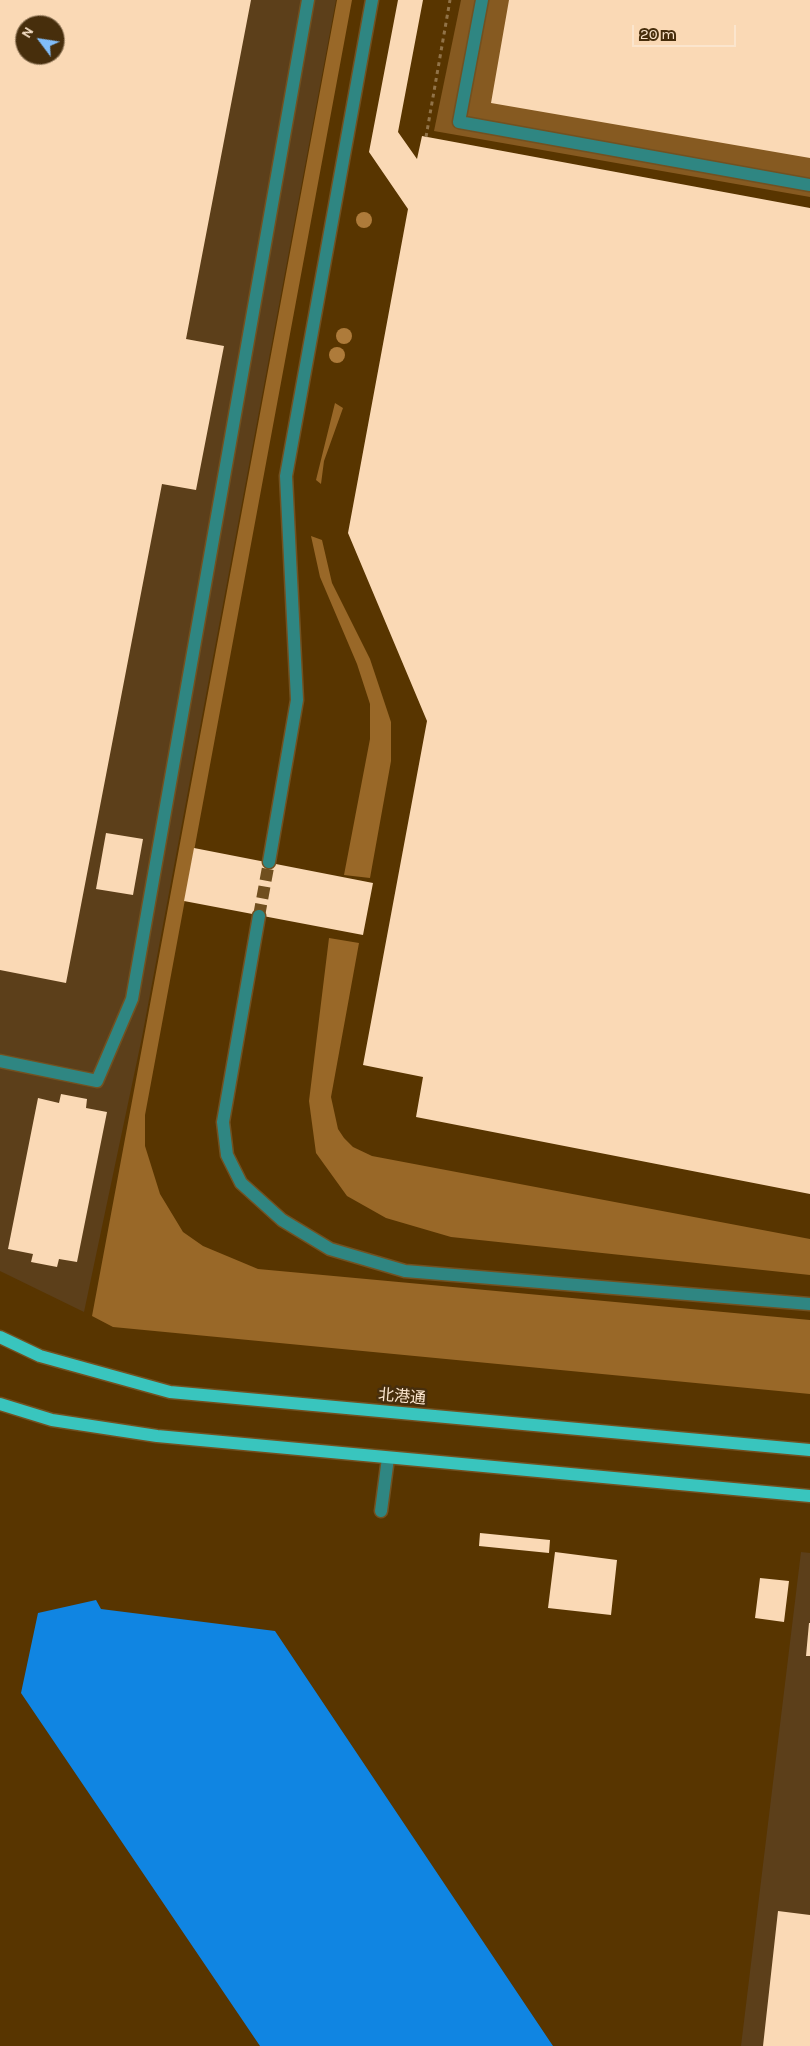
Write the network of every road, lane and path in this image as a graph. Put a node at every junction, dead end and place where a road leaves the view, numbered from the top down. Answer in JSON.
{"nodes":[{"id":1,"x":308,"y":0,"type":"edge"},
{"id":2,"x":372,"y":0,"type":"edge"},
{"id":3,"x":450,"y":0,"type":"edge"},
{"id":4,"x":482,"y":0,"type":"edge"},
{"id":5,"x":426,"y":137,"type":"dead end"},
{"id":6,"x":810,"y":185,"type":"edge"},
{"id":7,"x":269,"y":862,"type":"tunnel mouth"},
{"id":8,"x":259,"y":916,"type":"tunnel mouth"},
{"id":9,"x":0,"y":1061,"type":"edge"},
{"id":10,"x":810,"y":1304,"type":"edge"},
{"id":11,"x":0,"y":1337,"type":"edge"},
{"id":12,"x":0,"y":1404,"type":"edge"},
{"id":13,"x":810,"y":1450,"type":"edge"},
{"id":14,"x":388,"y":1458,"type":"junction"},
{"id":15,"x":810,"y":1496,"type":"edge"},
{"id":16,"x":381,"y":1511,"type":"dead end"}],
"edges":[{"from":1,"to":9,"type":"lane"},
{"from":2,"to":7,"type":"lane"},
{"from":3,"to":5,"type":"path"},
{"from":4,"to":6,"type":"lane"},
{"from":8,"to":10,"type":"lane"},
{"from":11,"to":13,"type":"main road","name":"北港通"},
{"from":12,"to":14,"type":"main road"},
{"from":14,"to":15,"type":"main road"},
{"from":14,"to":16,"type":"lane"}]}
